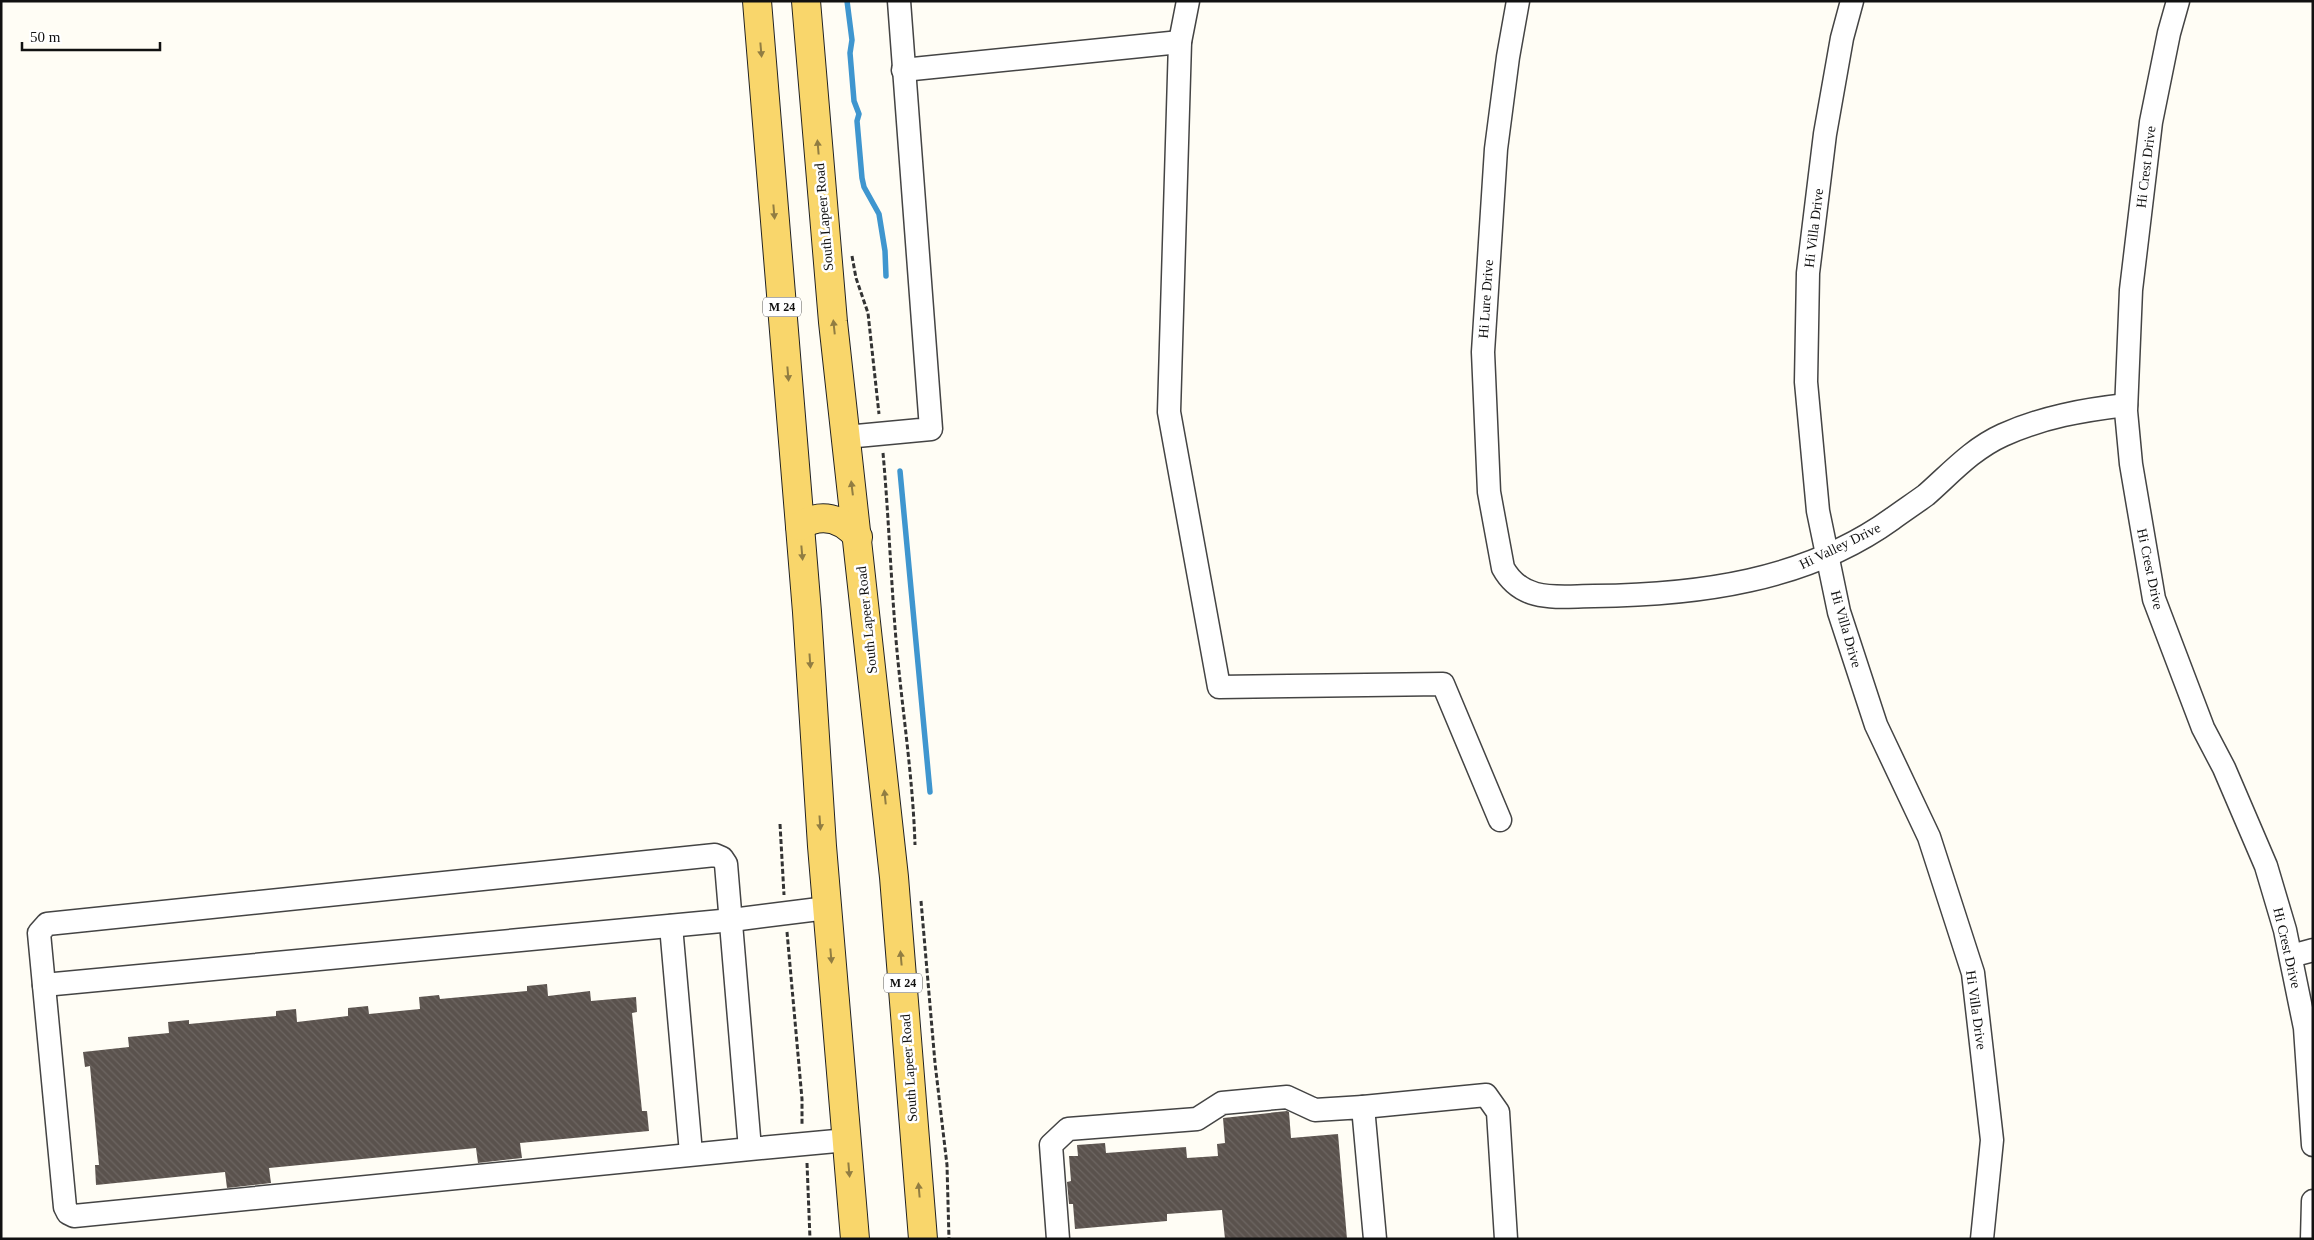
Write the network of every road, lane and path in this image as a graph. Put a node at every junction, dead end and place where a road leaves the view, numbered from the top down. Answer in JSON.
{"nodes":[{"id":1,"x":758,"y":1,"type":"edge"},
{"id":2,"x":806,"y":1,"type":"edge"},
{"id":3,"x":898,"y":1,"type":"edge"},
{"id":4,"x":1188,"y":1,"type":"edge"},
{"id":5,"x":1518,"y":1,"type":"edge"},
{"id":6,"x":1852,"y":1,"type":"edge"},
{"id":7,"x":2178,"y":1,"type":"edge"},
{"id":8,"x":1180,"y":42,"type":"junction"},
{"id":9,"x":903,"y":70,"type":"junction"},
{"id":10,"x":868,"y":313,"type":"dead end"},
{"id":11,"x":2126,"y":405,"type":"junction"},
{"id":12,"x":881,"y":433,"type":"junction"},
{"id":13,"x":846,"y":437,"type":"junction"},
{"id":14,"x":800,"y":526,"type":"junction"},
{"id":15,"x":858,"y":537,"type":"junction"},
{"id":16,"x":1826,"y":555,"type":"junction"},
{"id":17,"x":1522,"y":590,"type":"joint"},
{"id":18,"x":1500,"y":820,"type":"dead end"},
{"id":19,"x":780,"y":824,"type":"dead end"},
{"id":20,"x":915,"y":850,"type":"dead end"},
{"id":21,"x":920,"y":895,"type":"dead end"},
{"id":22,"x":827,"y":908,"type":"junction"},
{"id":23,"x":785,"y":912,"type":"junction"},
{"id":24,"x":732,"y":920,"type":"junction"},
{"id":25,"x":671,"y":926,"type":"junction"},
{"id":26,"x":2313,"y":950,"type":"edge"},
{"id":27,"x":2291,"y":956,"type":"junction"},
{"id":28,"x":44,"y":985,"type":"junction"},
{"id":29,"x":1363,"y":1107,"type":"junction"},
{"id":30,"x":847,"y":1140,"type":"junction"},
{"id":31,"x":804,"y":1144,"type":"junction"},
{"id":32,"x":2313,"y":1145,"type":"edge"},
{"id":33,"x":750,"y":1149,"type":"junction"},
{"id":34,"x":691,"y":1153,"type":"junction"},
{"id":35,"x":2313,"y":1201,"type":"edge"},
{"id":36,"x":810,"y":1239,"type":"edge"},
{"id":37,"x":855,"y":1239,"type":"edge"},
{"id":38,"x":923,"y":1239,"type":"edge"},
{"id":39,"x":949,"y":1239,"type":"edge"},
{"id":40,"x":1058,"y":1239,"type":"edge"},
{"id":41,"x":1375,"y":1239,"type":"edge"},
{"id":42,"x":1506,"y":1239,"type":"edge"},
{"id":43,"x":1982,"y":1239,"type":"edge"},
{"id":44,"x":2312,"y":1239,"type":"edge"}],
"edges":[{"from":1,"to":14,"type":"main road","number":"M 24","one_way":true},
{"from":13,"to":2,"type":"main road","name":"South Lapeer Road","number":"M 24","one_way":true},
{"from":3,"to":9,"type":"street"},
{"from":4,"to":8,"type":"street"},
{"from":5,"to":17,"type":"street","name":"Hi Lure Drive"},
{"from":6,"to":16,"type":"street","name":"Hi Villa Drive"},
{"from":7,"to":11,"type":"street","name":"Hi Crest Drive"},
{"from":8,"to":9,"type":"street"},
{"from":8,"to":18,"type":"street"},
{"from":9,"to":12,"type":"street"},
{"from":10,"to":12,"type":"path"},
{"from":11,"to":16,"type":"street","name":"Hi Valley Drive"},
{"from":11,"to":27,"type":"street","name":"Hi Crest Drive"},
{"from":12,"to":13,"type":"street"},
{"from":12,"to":20,"type":"path"},
{"from":15,"to":13,"type":"main road","name":"South Lapeer Road","number":"M 24","one_way":true},
{"from":14,"to":15,"type":"main road"},
{"from":14,"to":22,"type":"main road","number":"M 24","one_way":true},
{"from":38,"to":15,"type":"main road","name":"South Lapeer Road","number":"M 24","one_way":true},
{"from":16,"to":17,"type":"street","name":"Hi Valley Drive"},
{"from":16,"to":43,"type":"street","name":"Hi Villa Drive"},
{"from":19,"to":23,"type":"path"},
{"from":21,"to":39,"type":"path"},
{"from":22,"to":23,"type":"street"},
{"from":22,"to":30,"type":"main road","number":"M 24","one_way":true},
{"from":23,"to":24,"type":"street"},
{"from":23,"to":31,"type":"path"},
{"from":24,"to":25,"type":"street"},
{"from":24,"to":28,"type":"street"},
{"from":24,"to":33,"type":"street"},
{"from":25,"to":28,"type":"street"},
{"from":25,"to":34,"type":"street"},
{"from":26,"to":27,"type":"street"},
{"from":27,"to":32,"type":"street","name":"Hi Crest Drive"},
{"from":28,"to":34,"type":"street"},
{"from":29,"to":40,"type":"street"},
{"from":29,"to":41,"type":"street"},
{"from":29,"to":42,"type":"street"},
{"from":30,"to":31,"type":"street"},
{"from":30,"to":37,"type":"main road","number":"M 24","one_way":true},
{"from":31,"to":33,"type":"street"},
{"from":31,"to":36,"type":"path"},
{"from":33,"to":34,"type":"street"},
{"from":35,"to":44,"type":"street"}]}
